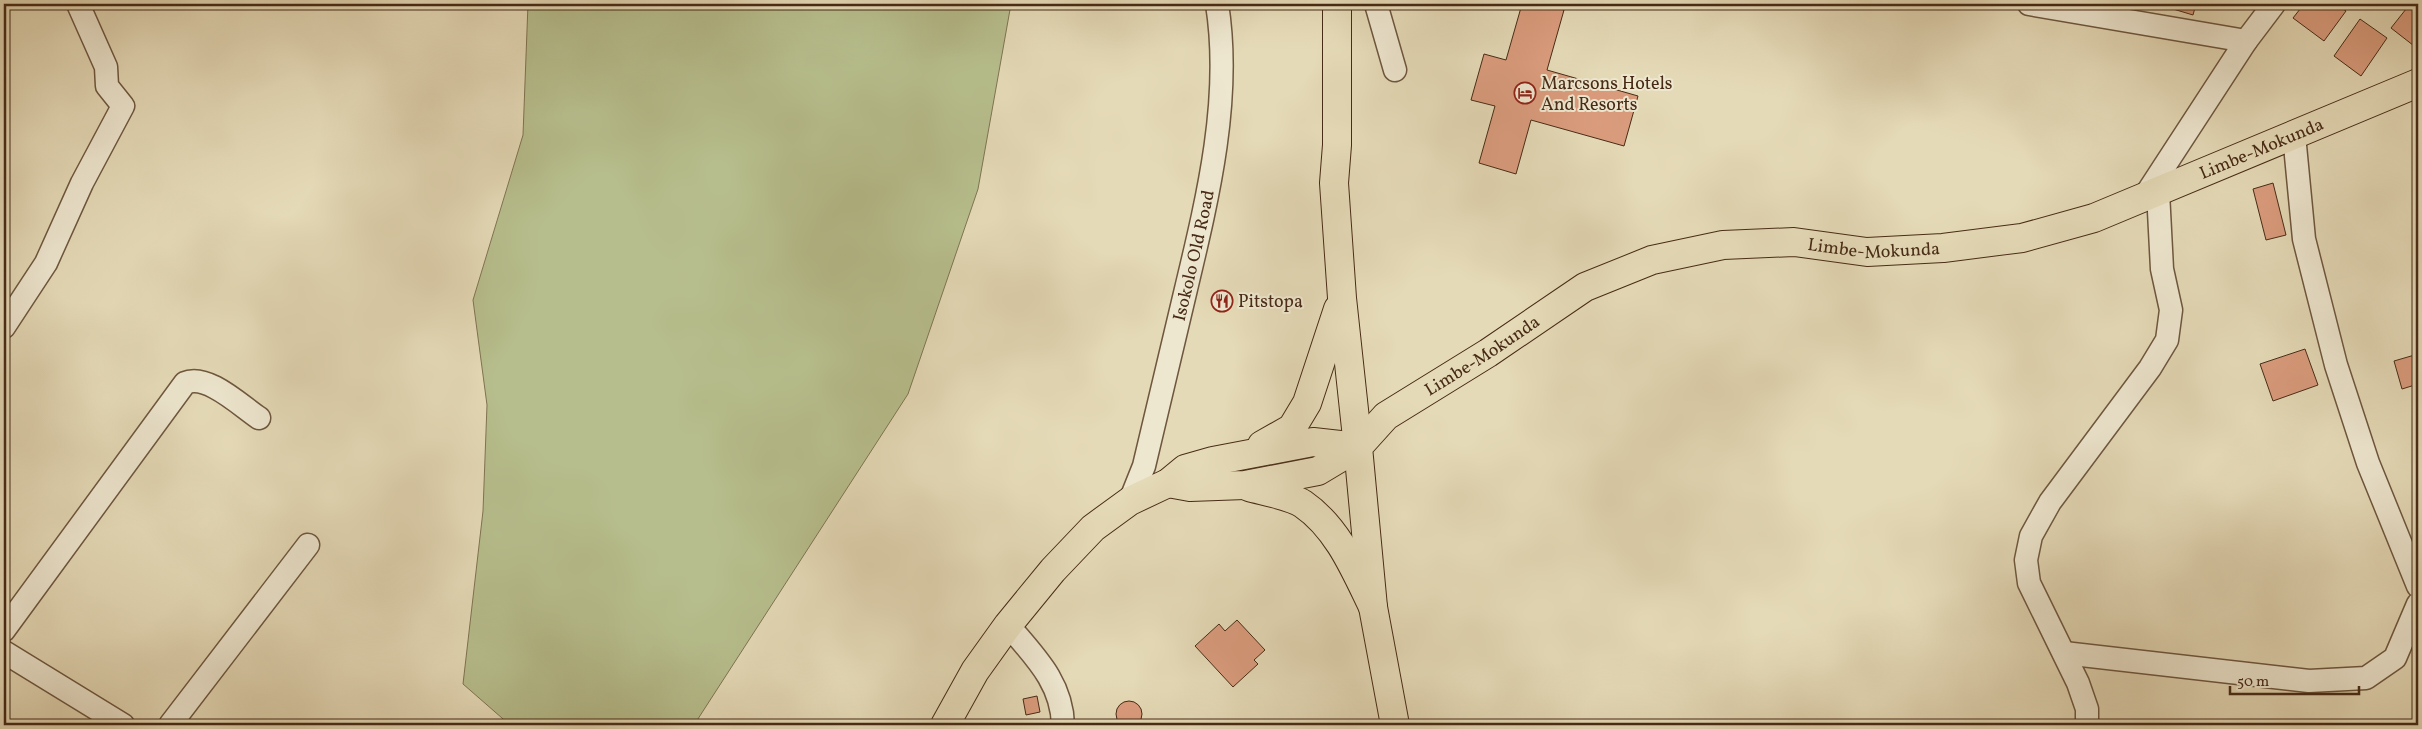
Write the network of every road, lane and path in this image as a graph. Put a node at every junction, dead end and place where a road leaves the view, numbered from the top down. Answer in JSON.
{"nodes":[{"id":1,"x":78,"y":4,"type":"edge"},
{"id":2,"x":1217,"y":4,"type":"edge"},
{"id":3,"x":1336,"y":4,"type":"edge"},
{"id":4,"x":1376,"y":4,"type":"edge"},
{"id":5,"x":2029,"y":4,"type":"edge"},
{"id":6,"x":2274,"y":4,"type":"edge"},
{"id":7,"x":2246,"y":41,"type":"junction"},
{"id":8,"x":1395,"y":70,"type":"dead end"},
{"id":9,"x":2418,"y":83,"type":"edge"},
{"id":10,"x":2294,"y":135,"type":"junction"},
{"id":11,"x":2151,"y":196,"type":"junction"},
{"id":12,"x":1342,"y":298,"type":"junction"},
{"id":13,"x":4,"y":327,"type":"edge"},
{"id":14,"x":259,"y":418,"type":"dead end"},
{"id":15,"x":1358,"y":447,"type":"junction"},
{"id":16,"x":1242,"y":456,"type":"junction"},
{"id":17,"x":1168,"y":483,"type":"junction"},
{"id":18,"x":1245,"y":485,"type":"junction"},
{"id":19,"x":1130,"y":501,"type":"junction"},
{"id":20,"x":308,"y":545,"type":"dead end"},
{"id":21,"x":2417,"y":576,"type":"edge"},
{"id":22,"x":2418,"y":604,"type":"edge"},
{"id":23,"x":1373,"y":607,"type":"junction"},
{"id":24,"x":1008,"y":625,"type":"junction"},
{"id":25,"x":4,"y":630,"type":"edge"},
{"id":26,"x":4,"y":652,"type":"edge"},
{"id":27,"x":2064,"y":653,"type":"junction"},
{"id":28,"x":123,"y":725,"type":"edge"},
{"id":29,"x":170,"y":725,"type":"edge"},
{"id":30,"x":945,"y":725,"type":"edge"},
{"id":31,"x":1063,"y":725,"type":"edge"},
{"id":32,"x":1395,"y":725,"type":"edge"},
{"id":33,"x":2087,"y":725,"type":"edge"}],
"edges":[{"from":1,"to":13,"type":"street"},
{"from":2,"to":19,"type":"street","name":"Isokolo Old Road"},
{"from":3,"to":12,"type":"main road"},
{"from":4,"to":8,"type":"street"},
{"from":5,"to":7,"type":"street"},
{"from":6,"to":7,"type":"street"},
{"from":7,"to":11,"type":"street"},
{"from":9,"to":10,"type":"main road","name":"Limbe-Mokunda"},
{"from":10,"to":11,"type":"main road","name":"Limbe-Mokunda"},
{"from":10,"to":21,"type":"street"},
{"from":11,"to":15,"type":"main road","name":"Limbe-Mokunda"},
{"from":11,"to":27,"type":"street"},
{"from":12,"to":15,"type":"main road"},
{"from":12,"to":16,"type":"main road"},
{"from":14,"to":25,"type":"street"},
{"from":15,"to":16,"type":"main road"},
{"from":15,"to":18,"type":"main road","name":"Limbe-Mokunda"},
{"from":15,"to":23,"type":"main road"},
{"from":16,"to":17,"type":"main road"},
{"from":17,"to":18,"type":"main road"},
{"from":17,"to":19,"type":"main road"},
{"from":18,"to":23,"type":"main road"},
{"from":19,"to":24,"type":"main road"},
{"from":20,"to":29,"type":"street"},
{"from":22,"to":27,"type":"street"},
{"from":23,"to":32,"type":"main road"},
{"from":24,"to":30,"type":"main road"},
{"from":24,"to":31,"type":"street"},
{"from":26,"to":28,"type":"street"},
{"from":27,"to":33,"type":"street"}]}
